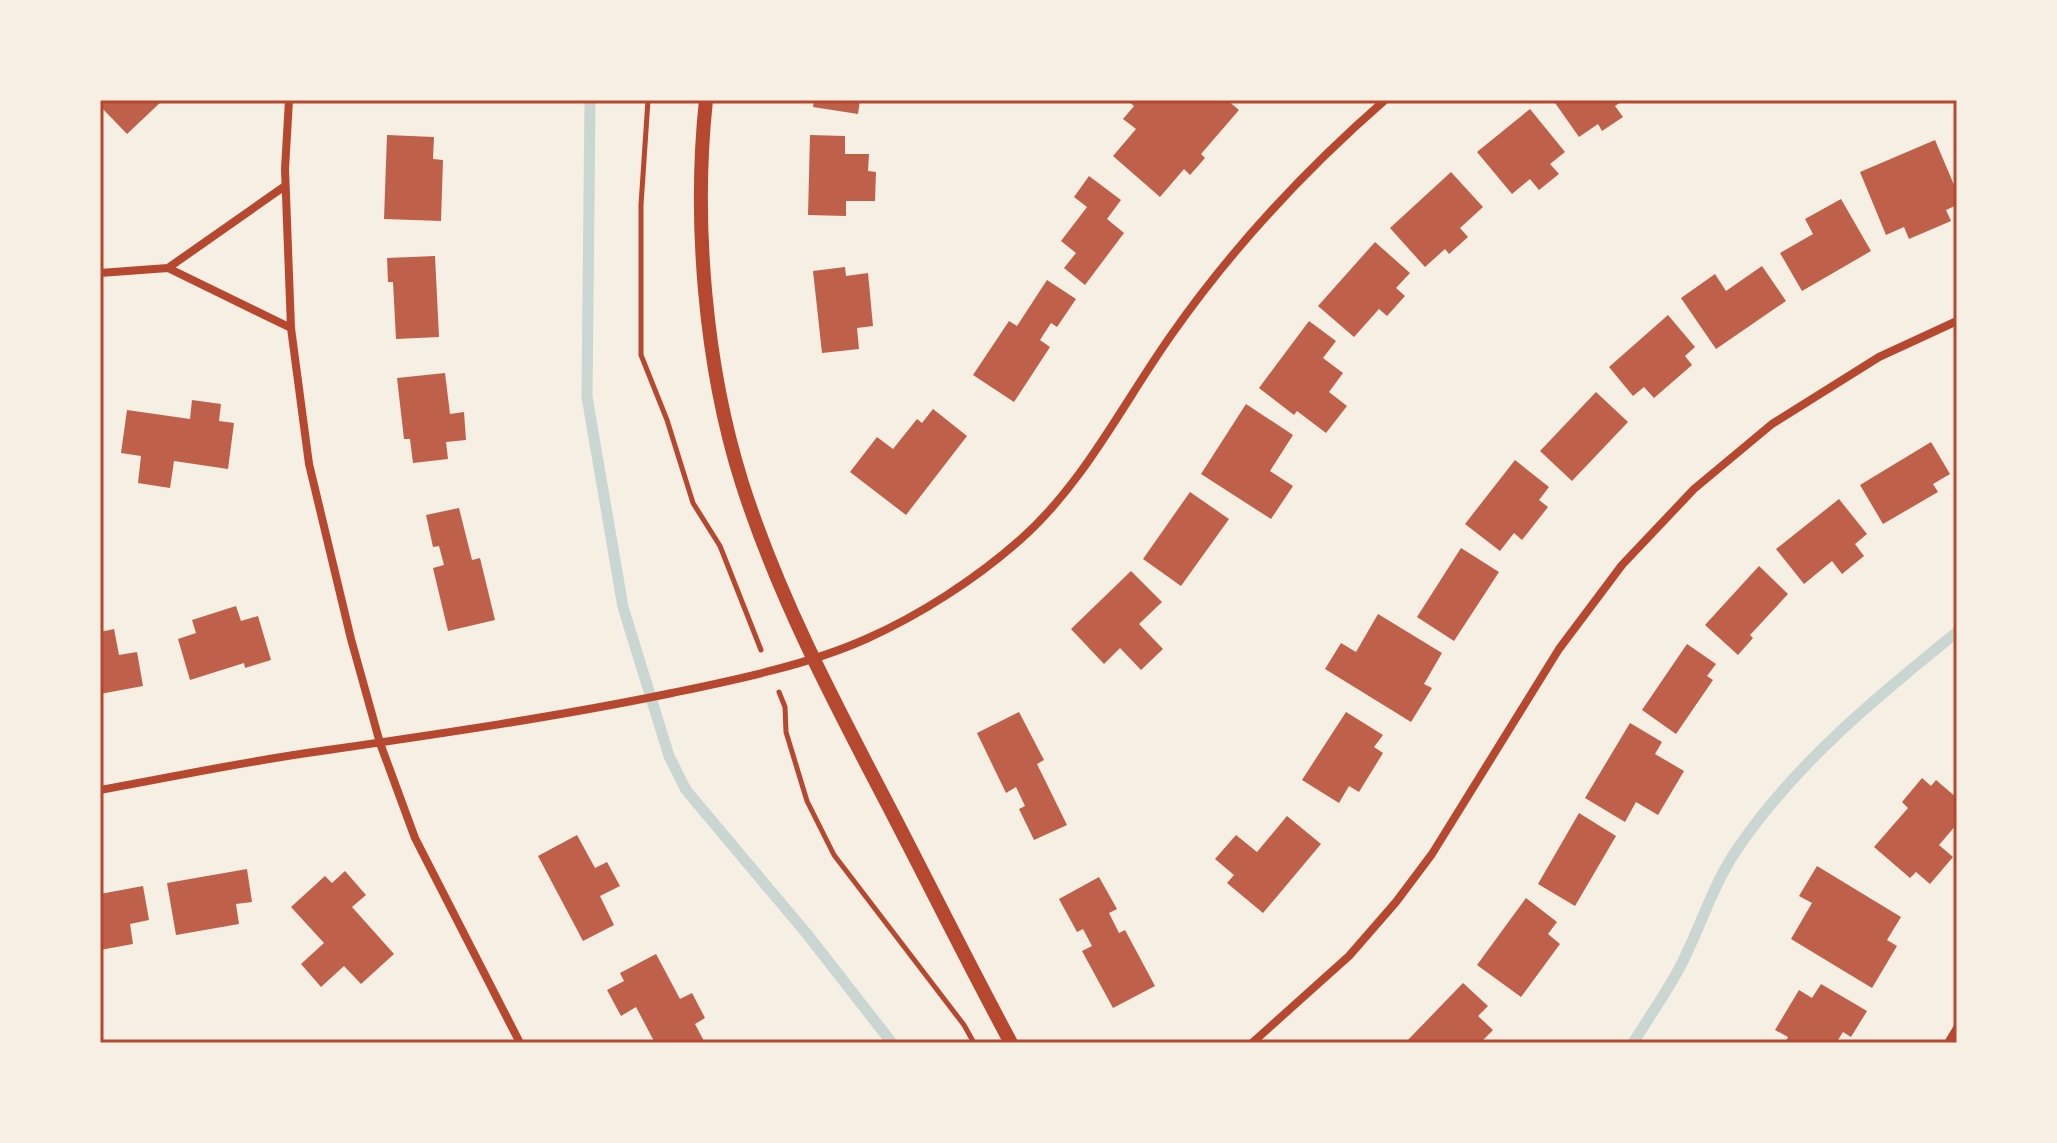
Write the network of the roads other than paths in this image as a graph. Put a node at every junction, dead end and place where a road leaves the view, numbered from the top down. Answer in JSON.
{"nodes":[{"id":1,"x":289,"y":100,"type":"edge"},
{"id":2,"x":706,"y":100,"type":"edge"},
{"id":3,"x":1385,"y":100,"type":"edge"},
{"id":4,"x":285,"y":186,"type":"junction"},
{"id":5,"x":168,"y":268,"type":"junction"},
{"id":6,"x":100,"y":273,"type":"edge"},
{"id":7,"x":1957,"y":321,"type":"edge"},
{"id":8,"x":291,"y":328,"type":"junction"},
{"id":9,"x":815,"y":657,"type":"junction"},
{"id":10,"x":380,"y":743,"type":"junction"},
{"id":11,"x":100,"y":790,"type":"edge"},
{"id":12,"x":1957,"y":1028,"type":"edge"},
{"id":13,"x":520,"y":1043,"type":"edge"},
{"id":14,"x":1011,"y":1043,"type":"edge"},
{"id":15,"x":1252,"y":1043,"type":"edge"},
{"id":16,"x":1948,"y":1043,"type":"edge"}],
"edges":[{"from":1,"to":4,"type":"street"},
{"from":2,"to":9,"type":"street"},
{"from":3,"to":9,"type":"street"},
{"from":4,"to":5,"type":"street"},
{"from":4,"to":8,"type":"street"},
{"from":5,"to":6,"type":"street"},
{"from":5,"to":8,"type":"street"},
{"from":7,"to":15,"type":"street"},
{"from":8,"to":10,"type":"street"},
{"from":9,"to":10,"type":"street"},
{"from":9,"to":14,"type":"street"},
{"from":10,"to":11,"type":"street"},
{"from":10,"to":13,"type":"street"},
{"from":12,"to":16,"type":"street"}]}
